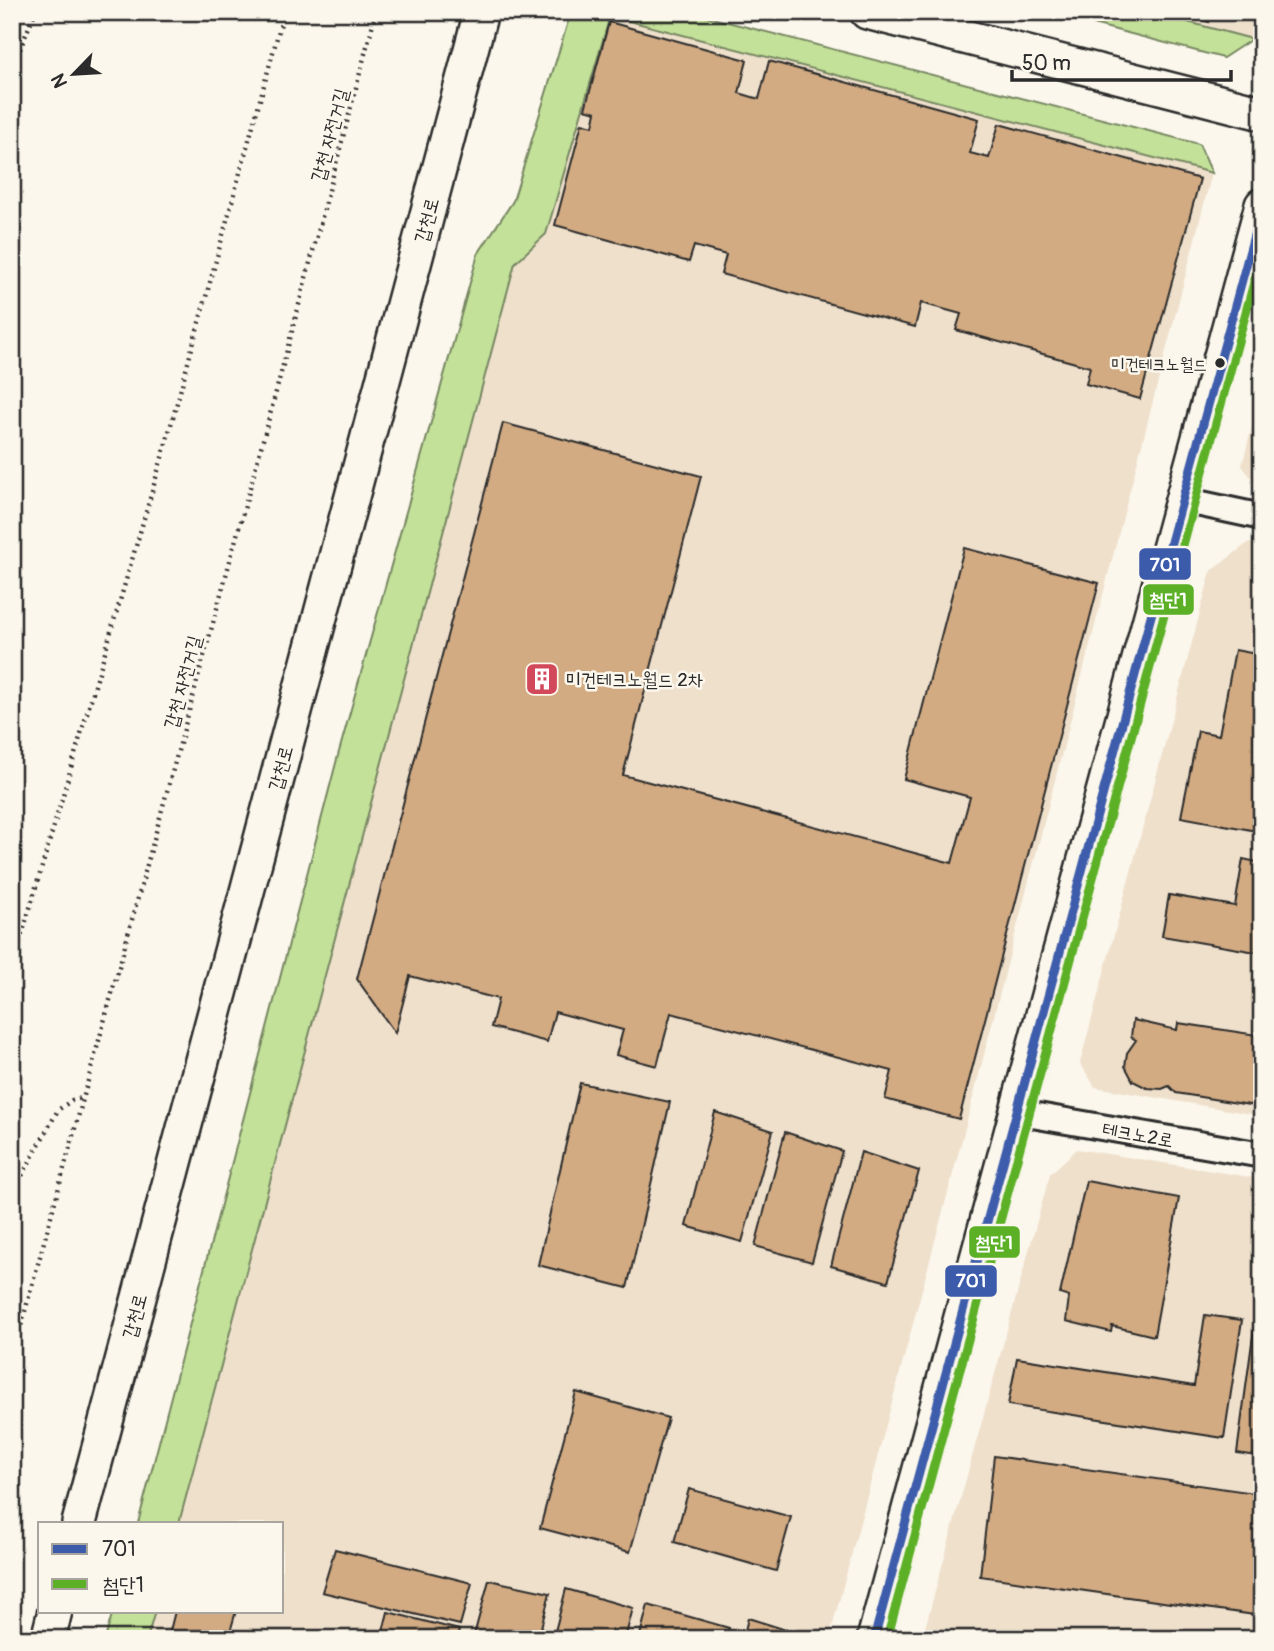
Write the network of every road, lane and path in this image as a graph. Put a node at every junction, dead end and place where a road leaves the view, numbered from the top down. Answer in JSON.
{"nodes":[{"id":1,"x":35,"y":12,"type":"edge"},
{"id":2,"x":284,"y":12,"type":"edge"},
{"id":3,"x":376,"y":12,"type":"edge"},
{"id":4,"x":481,"y":12,"type":"edge"},
{"id":5,"x":867,"y":12,"type":"edge"},
{"id":6,"x":12,"y":69,"type":"edge"},
{"id":7,"x":1262,"y":113,"type":"edge"},
{"id":8,"x":1262,"y":205,"type":"edge"},
{"id":9,"x":1183,"y":500,"type":"junction"},
{"id":10,"x":1262,"y":517,"type":"edge"},
{"id":11,"x":12,"y":970,"type":"edge"},
{"id":12,"x":83,"y":1098,"type":"junction"},
{"id":13,"x":1015,"y":1112,"type":"junction"},
{"id":14,"x":1262,"y":1155,"type":"edge"},
{"id":15,"x":12,"y":1194,"type":"edge"},
{"id":16,"x":12,"y":1359,"type":"edge"},
{"id":17,"x":79,"y":1522,"type":"edge"},
{"id":18,"x":55,"y":1612,"type":"edge"},
{"id":19,"x":48,"y":1639,"type":"edge"},
{"id":20,"x":874,"y":1639,"type":"edge"}],
"edges":[{"from":1,"to":6,"type":"path"},
{"from":2,"to":11,"type":"path"},
{"from":3,"to":12,"type":"path","name":"갑천 자전거길"},
{"from":4,"to":17,"type":"street","name":"갑천로"},
{"from":5,"to":7,"type":"street"},
{"from":8,"to":9,"type":"street"},
{"from":9,"to":10,"type":"street"},
{"from":9,"to":13,"type":"street"},
{"from":12,"to":15,"type":"path"},
{"from":12,"to":16,"type":"path","name":"갑천 자전거길"},
{"from":13,"to":14,"type":"street","name":"테크노2로"},
{"from":13,"to":20,"type":"street"},
{"from":18,"to":19,"type":"street"}]}
